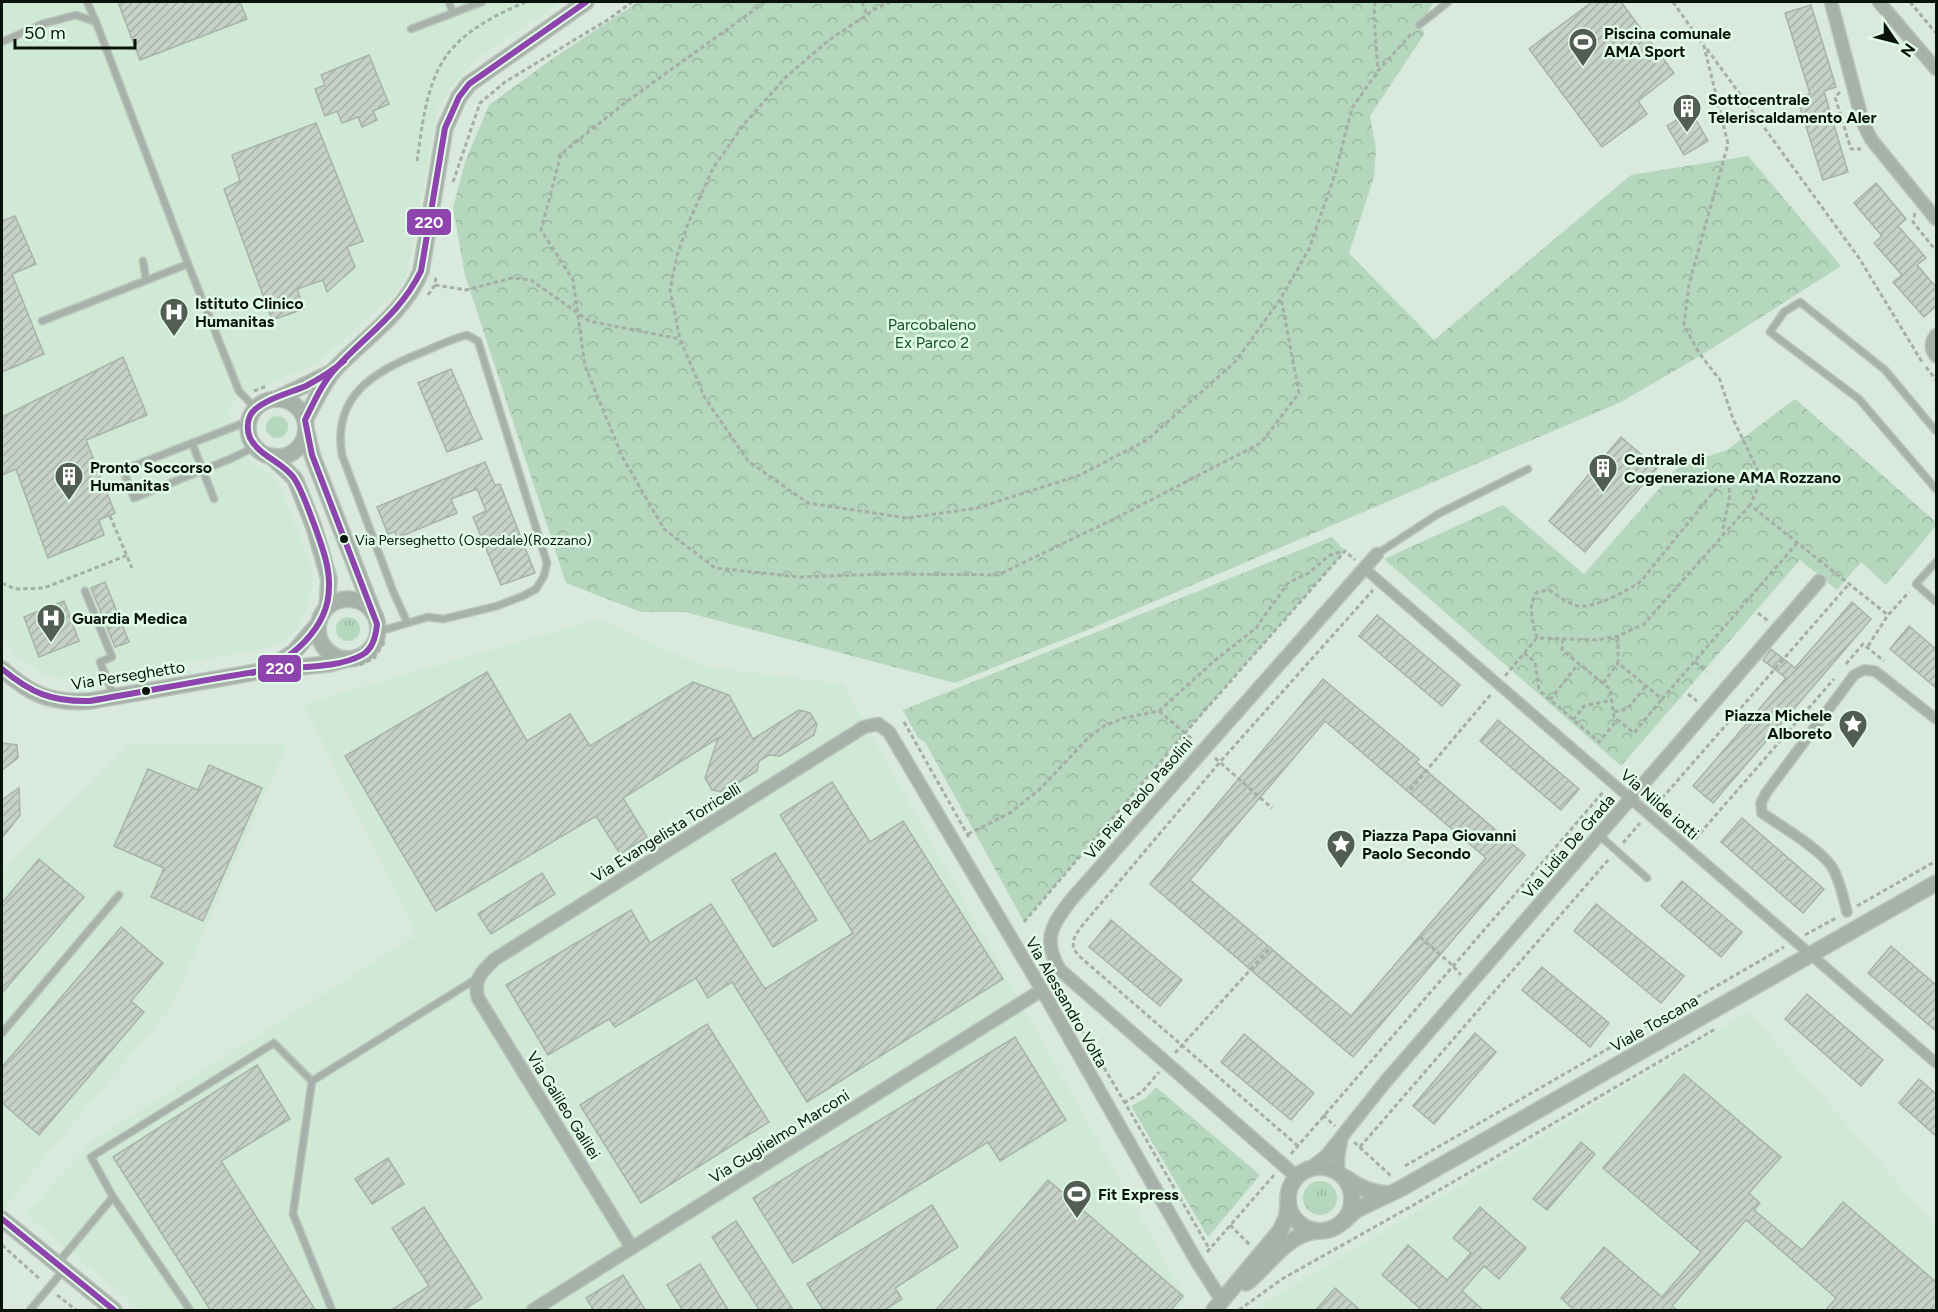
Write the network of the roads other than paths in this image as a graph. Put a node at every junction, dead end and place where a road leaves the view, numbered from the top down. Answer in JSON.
{"nodes":[{"id":1,"x":87,"y":2,"type":"edge"},
{"id":2,"x":449,"y":2,"type":"edge"},
{"id":3,"x":482,"y":2,"type":"edge"},
{"id":4,"x":586,"y":2,"type":"edge"},
{"id":5,"x":1448,"y":2,"type":"edge"},
{"id":6,"x":1831,"y":2,"type":"edge"},
{"id":7,"x":1879,"y":2,"type":"edge"},
{"id":8,"x":453,"y":13,"type":"junction"},
{"id":9,"x":96,"y":22,"type":"junction"},
{"id":10,"x":1419,"y":25,"type":"road end"},
{"id":11,"x":411,"y":29,"type":"dead end"},
{"id":12,"x":2,"y":42,"type":"edge"},
{"id":13,"x":1936,"y":69,"type":"edge"},
{"id":14,"x":1936,"y":219,"type":"edge"},
{"id":15,"x":143,"y":261,"type":"dead end"},
{"id":16,"x":188,"y":264,"type":"junction"},
{"id":17,"x":147,"y":279,"type":"junction"},
{"id":18,"x":42,"y":321,"type":"dead end"},
{"id":19,"x":1936,"y":334,"type":"edge"},
{"id":20,"x":1936,"y":356,"type":"edge"},
{"id":21,"x":334,"y":370,"type":"junction"},
{"id":22,"x":278,"y":398,"type":"junction"},
{"id":23,"x":252,"y":415,"type":"junction"},
{"id":24,"x":306,"y":425,"type":"junction"},
{"id":25,"x":1936,"y":431,"type":"edge"},
{"id":26,"x":192,"y":443,"type":"junction"},
{"id":27,"x":255,"y":447,"type":"junction"},
{"id":28,"x":271,"y":456,"type":"junction"},
{"id":29,"x":1528,"y":469,"type":"dead end"},
{"id":30,"x":202,"y":471,"type":"junction"},
{"id":31,"x":1936,"y":489,"type":"edge"},
{"id":32,"x":214,"y":499,"type":"dead end"},
{"id":33,"x":1377,"y":554,"type":"joint"},
{"id":34,"x":1936,"y":562,"type":"edge"},
{"id":35,"x":1364,"y":568,"type":"junction"},
{"id":36,"x":1819,"y":581,"type":"dead end"},
{"id":37,"x":85,"y":591,"type":"dead end"},
{"id":38,"x":1936,"y":602,"type":"edge"},
{"id":39,"x":327,"y":607,"type":"junction"},
{"id":40,"x":374,"y":614,"type":"junction"},
{"id":41,"x":407,"y":622,"type":"junction"},
{"id":42,"x":318,"y":624,"type":"junction"},
{"id":43,"x":377,"y":632,"type":"junction"},
{"id":44,"x":347,"y":659,"type":"junction"},
{"id":45,"x":2,"y":669,"type":"edge"},
{"id":46,"x":268,"y":670,"type":"junction"},
{"id":47,"x":114,"y":697,"type":"junction"},
{"id":48,"x":1936,"y":719,"type":"edge"},
{"id":49,"x":878,"y":724,"type":"joint"},
{"id":50,"x":1630,"y":799,"type":"junction"},
{"id":51,"x":1599,"y":835,"type":"junction"},
{"id":52,"x":1647,"y":878,"type":"dead end"},
{"id":53,"x":1936,"y":883,"type":"edge"},
{"id":54,"x":119,"y":895,"type":"dead end"},
{"id":55,"x":1847,"y":912,"type":"road end"},
{"id":56,"x":1812,"y":955,"type":"junction"},
{"id":57,"x":479,"y":978,"type":"junction"},
{"id":58,"x":1042,"y":990,"type":"junction"},
{"id":59,"x":2,"y":1033,"type":"edge"},
{"id":60,"x":1936,"y":1063,"type":"edge"},
{"id":61,"x":312,"y":1081,"type":"junction"},
{"id":62,"x":1344,"y":1134,"type":"junction"},
{"id":63,"x":1311,"y":1168,"type":"junction"},
{"id":64,"x":1342,"y":1175,"type":"junction"},
{"id":65,"x":1296,"y":1177,"type":"junction"},
{"id":66,"x":1392,"y":1188,"type":"junction"},
{"id":67,"x":113,"y":1197,"type":"junction"},
{"id":68,"x":1288,"y":1202,"type":"junction"},
{"id":69,"x":2,"y":1220,"type":"edge"},
{"id":70,"x":1344,"y":1221,"type":"junction"},
{"id":71,"x":1319,"y":1231,"type":"junction"},
{"id":72,"x":633,"y":1248,"type":"junction"},
{"id":73,"x":60,"y":1268,"type":"junction"},
{"id":74,"x":1223,"y":1301,"type":"edge"},
{"id":75,"x":30,"y":1311,"type":"edge"},
{"id":76,"x":114,"y":1311,"type":"edge"},
{"id":77,"x":190,"y":1311,"type":"edge"},
{"id":78,"x":333,"y":1311,"type":"edge"},
{"id":79,"x":533,"y":1311,"type":"edge"}],
"edges":[{"from":1,"to":9,"type":"lane"},
{"from":2,"to":8,"type":"lane"},
{"from":3,"to":8,"type":"lane"},
{"from":4,"to":21,"type":"street"},
{"from":5,"to":10,"type":"lane"},
{"from":6,"to":14,"type":"street"},
{"from":7,"to":13,"type":"street"},
{"from":8,"to":11,"type":"lane"},
{"from":9,"to":12,"type":"lane"},
{"from":9,"to":16,"type":"lane"},
{"from":15,"to":17,"type":"lane"},
{"from":16,"to":17,"type":"lane"},
{"from":16,"to":23,"type":"lane"},
{"from":17,"to":18,"type":"lane"},
{"from":19,"to":20,"type":"street"},
{"from":21,"to":22,"type":"street"},
{"from":21,"to":24,"type":"street"},
{"from":22,"to":23,"type":"street"},
{"from":22,"to":24,"type":"street"},
{"from":23,"to":26,"type":"lane"},
{"from":23,"to":27,"type":"street"},
{"from":24,"to":28,"type":"street"},
{"from":24,"to":40,"type":"street"},
{"from":25,"to":31,"type":"lane"},
{"from":26,"to":30,"type":"lane"},
{"from":26,"to":30,"type":"lane"},
{"from":27,"to":28,"type":"street"},
{"from":27,"to":30,"type":"lane"},
{"from":28,"to":39,"type":"street"},
{"from":29,"to":33,"type":"lane","name":"Via Pier Paolo Pasolini"},
{"from":30,"to":32,"type":"lane"},
{"from":33,"to":35,"type":"street","name":"Via Pier Paolo Pasolini"},
{"from":34,"to":38,"type":"lane"},
{"from":35,"to":50,"type":"street","name":"Via Nilde iotti"},
{"from":35,"to":65,"type":"street","name":"Via Pier Paolo Pasolini"},
{"from":36,"to":50,"type":"street","name":"Via Lidia De Grada"},
{"from":37,"to":47,"type":"lane"},
{"from":39,"to":40,"type":"street"},
{"from":39,"to":42,"type":"street"},
{"from":40,"to":43,"type":"street"},
{"from":41,"to":41,"type":"lane"},
{"from":41,"to":43,"type":"lane"},
{"from":42,"to":44,"type":"street"},
{"from":42,"to":46,"type":"street","name":"Via Perseghetto"},
{"from":43,"to":44,"type":"street"},
{"from":44,"to":46,"type":"street","name":"Via Perseghetto"},
{"from":45,"to":47,"type":"street","name":"Via Perseghetto"},
{"from":46,"to":47,"type":"street","name":"Via Perseghetto"},
{"from":48,"to":55,"type":"street"},
{"from":49,"to":57,"type":"street","name":"Via Evangelista Torricelli"},
{"from":49,"to":58,"type":"street","name":"Via Alessandro Volta"},
{"from":50,"to":51,"type":"street","name":"Via Lidia De Grada"},
{"from":50,"to":56,"type":"street","name":"Via Nilde iotti"},
{"from":51,"to":52,"type":"lane"},
{"from":51,"to":62,"type":"street","name":"Via Lidia De Grada"},
{"from":53,"to":56,"type":"street","name":"Viale Toscana"},
{"from":54,"to":59,"type":"lane"},
{"from":56,"to":60,"type":"street","name":"Via Nilde iotti"},
{"from":56,"to":66,"type":"street","name":"Viale Toscana"},
{"from":57,"to":61,"type":"lane"},
{"from":57,"to":72,"type":"street","name":"Via Galileo Galilei"},
{"from":58,"to":72,"type":"street","name":"Via Guglielmo Marconi"},
{"from":58,"to":74,"type":"street","name":"Via Alessandro Volta"},
{"from":61,"to":67,"type":"lane"},
{"from":61,"to":78,"type":"lane"},
{"from":62,"to":63,"type":"street","name":"Via Lidia De Grada"},
{"from":62,"to":64,"type":"street","name":"Via Lidia De Grada"},
{"from":63,"to":64,"type":"street"},
{"from":63,"to":65,"type":"street"},
{"from":64,"to":66,"type":"street"},
{"from":64,"to":70,"type":"street"},
{"from":65,"to":68,"type":"street"},
{"from":66,"to":70,"type":"street","name":"Viale Toscana"},
{"from":67,"to":73,"type":"lane"},
{"from":67,"to":77,"type":"lane"},
{"from":68,"to":71,"type":"street"},
{"from":68,"to":74,"type":"street"},
{"from":69,"to":73,"type":"street"},
{"from":70,"to":71,"type":"street"},
{"from":71,"to":74,"type":"street"},
{"from":72,"to":79,"type":"street","name":"Via Guglielmo Marconi"},
{"from":73,"to":75,"type":"lane"},
{"from":73,"to":76,"type":"street"}]}
